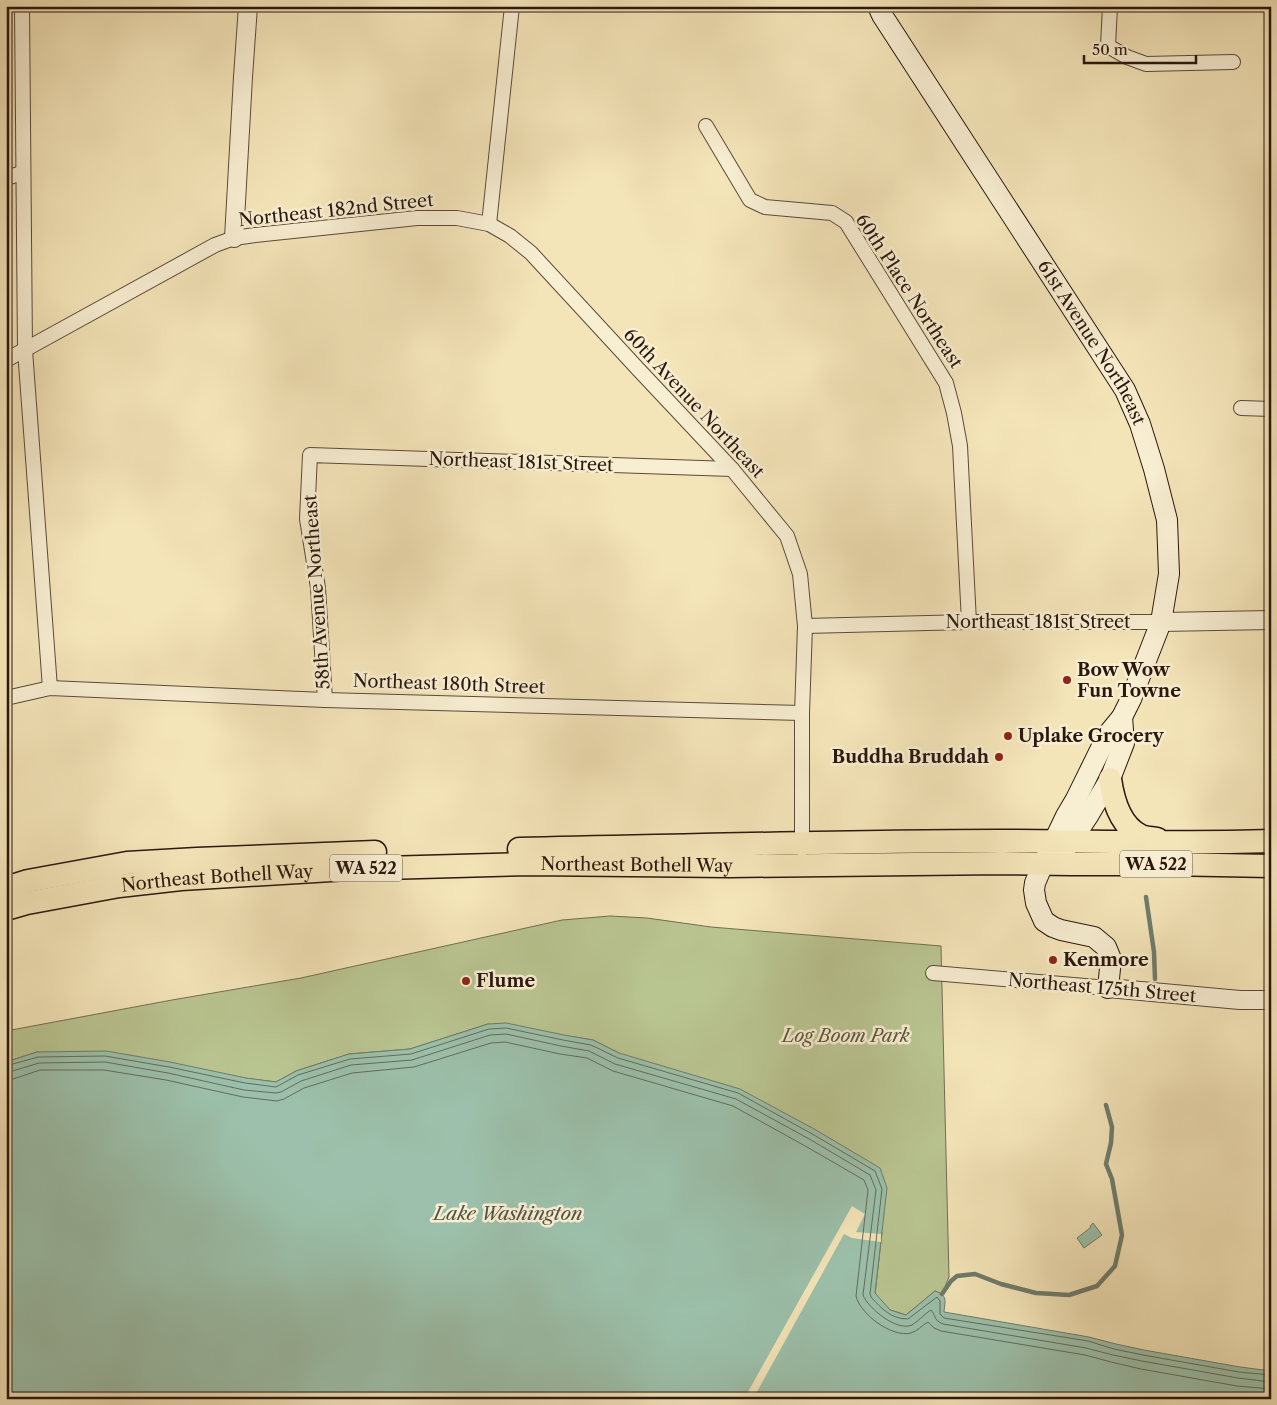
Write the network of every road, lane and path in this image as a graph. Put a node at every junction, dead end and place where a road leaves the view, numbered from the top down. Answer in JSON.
{"nodes":[{"id":1,"x":22,"y":6,"type":"edge"},
{"id":2,"x":248,"y":6,"type":"edge"},
{"id":3,"x":512,"y":6,"type":"edge"},
{"id":4,"x":878,"y":6,"type":"edge"},
{"id":5,"x":1110,"y":6,"type":"edge"},
{"id":6,"x":1233,"y":62,"type":"dead end"},
{"id":7,"x":706,"y":126,"type":"dead end"},
{"id":8,"x":22,"y":174,"type":"junction"},
{"id":9,"x":6,"y":178,"type":"edge"},
{"id":10,"x":489,"y":224,"type":"junction"},
{"id":11,"x":234,"y":238,"type":"junction"},
{"id":12,"x":25,"y":350,"type":"junction"},
{"id":13,"x":6,"y":360,"type":"edge"},
{"id":14,"x":1240,"y":408,"type":"dead end"},
{"id":15,"x":1271,"y":409,"type":"edge"},
{"id":16,"x":310,"y":455,"type":"joint"},
{"id":17,"x":732,"y":469,"type":"junction"},
{"id":18,"x":1271,"y":620,"type":"edge"},
{"id":19,"x":969,"y":622,"type":"junction"},
{"id":20,"x":1160,"y":622,"type":"junction"},
{"id":21,"x":805,"y":626,"type":"junction"},
{"id":22,"x":50,"y":688,"type":"junction"},
{"id":23,"x":6,"y":698,"type":"edge"},
{"id":24,"x":325,"y":700,"type":"junction"},
{"id":25,"x":802,"y":713,"type":"junction"},
{"id":26,"x":1122,"y":717,"type":"junction"},
{"id":27,"x":1110,"y":778,"type":"junction"},
{"id":28,"x":1180,"y":842,"type":"junction"},
{"id":29,"x":1271,"y":842,"type":"edge"},
{"id":30,"x":1054,"y":853,"type":"junction"},
{"id":31,"x":802,"y":854,"type":"junction"},
{"id":32,"x":1271,"y":866,"type":"edge"},
{"id":33,"x":6,"y":888,"type":"edge"},
{"id":34,"x":6,"y":909,"type":"edge"},
{"id":35,"x":932,"y":973,"type":"dead end"},
{"id":36,"x":1108,"y":988,"type":"junction"},
{"id":37,"x":1271,"y":1000,"type":"edge"}],
"edges":[{"from":1,"to":8,"type":"street"},
{"from":2,"to":11,"type":"street"},
{"from":3,"to":10,"type":"street"},
{"from":4,"to":20,"type":"main road","name":"61st Avenue Northeast"},
{"from":5,"to":6,"type":"street"},
{"from":7,"to":19,"type":"street","name":"60th Place Northeast"},
{"from":8,"to":9,"type":"street"},
{"from":8,"to":12,"type":"street"},
{"from":10,"to":11,"type":"street","name":"Northeast 182nd Street"},
{"from":10,"to":17,"type":"street","name":"60th Avenue Northeast"},
{"from":11,"to":12,"type":"street","name":"Northeast 182nd Street"},
{"from":12,"to":13,"type":"street","name":"Northeast 182nd Street"},
{"from":12,"to":22,"type":"street"},
{"from":14,"to":15,"type":"street"},
{"from":16,"to":17,"type":"street","name":"Northeast 181st Street"},
{"from":16,"to":24,"type":"street","name":"58th Avenue Northeast"},
{"from":17,"to":21,"type":"street","name":"60th Avenue Northeast"},
{"from":18,"to":20,"type":"street","name":"Northeast 181st Street"},
{"from":19,"to":20,"type":"street","name":"Northeast 181st Street"},
{"from":19,"to":21,"type":"street","name":"Northeast 181st Street"},
{"from":20,"to":26,"type":"main road","name":"61st Avenue Northeast"},
{"from":21,"to":25,"type":"street","name":"60th Avenue Northeast"},
{"from":22,"to":23,"type":"street","name":"Northeast 180th Street"},
{"from":22,"to":24,"type":"street","name":"Northeast 180th Street"},
{"from":24,"to":25,"type":"street","name":"Northeast 180th Street"},
{"from":25,"to":31,"type":"street","name":"60th Avenue Northeast"},
{"from":26,"to":27,"type":"main road","name":"61st Avenue Northeast"},
{"from":26,"to":30,"type":"main road","name":"61st Avenue Northeast"},
{"from":27,"to":28,"type":"main road"},
{"from":27,"to":30,"type":"main road","name":"61st Avenue Northeast"},
{"from":28,"to":29,"type":"main road","name":"Northeast Bothell Way","number":"WA 522"},
{"from":28,"to":30,"type":"main road","name":"Northeast Bothell Way","number":"WA 522"},
{"from":30,"to":31,"type":"main road","name":"Northeast Bothell Way","number":"WA 522"},
{"from":30,"to":32,"type":"main road","name":"Northeast Bothell Way","number":"WA 522"},
{"from":30,"to":36,"type":"main road","name":"61st Avenue Northeast"},
{"from":31,"to":33,"type":"main road","name":"Northeast Bothell Way","number":"WA 522"},
{"from":31,"to":34,"type":"main road","name":"Northeast Bothell Way","number":"WA 522"},
{"from":35,"to":36,"type":"street","name":"Northeast 175th Street"},
{"from":36,"to":37,"type":"street","name":"Northeast 175th Street"}]}
